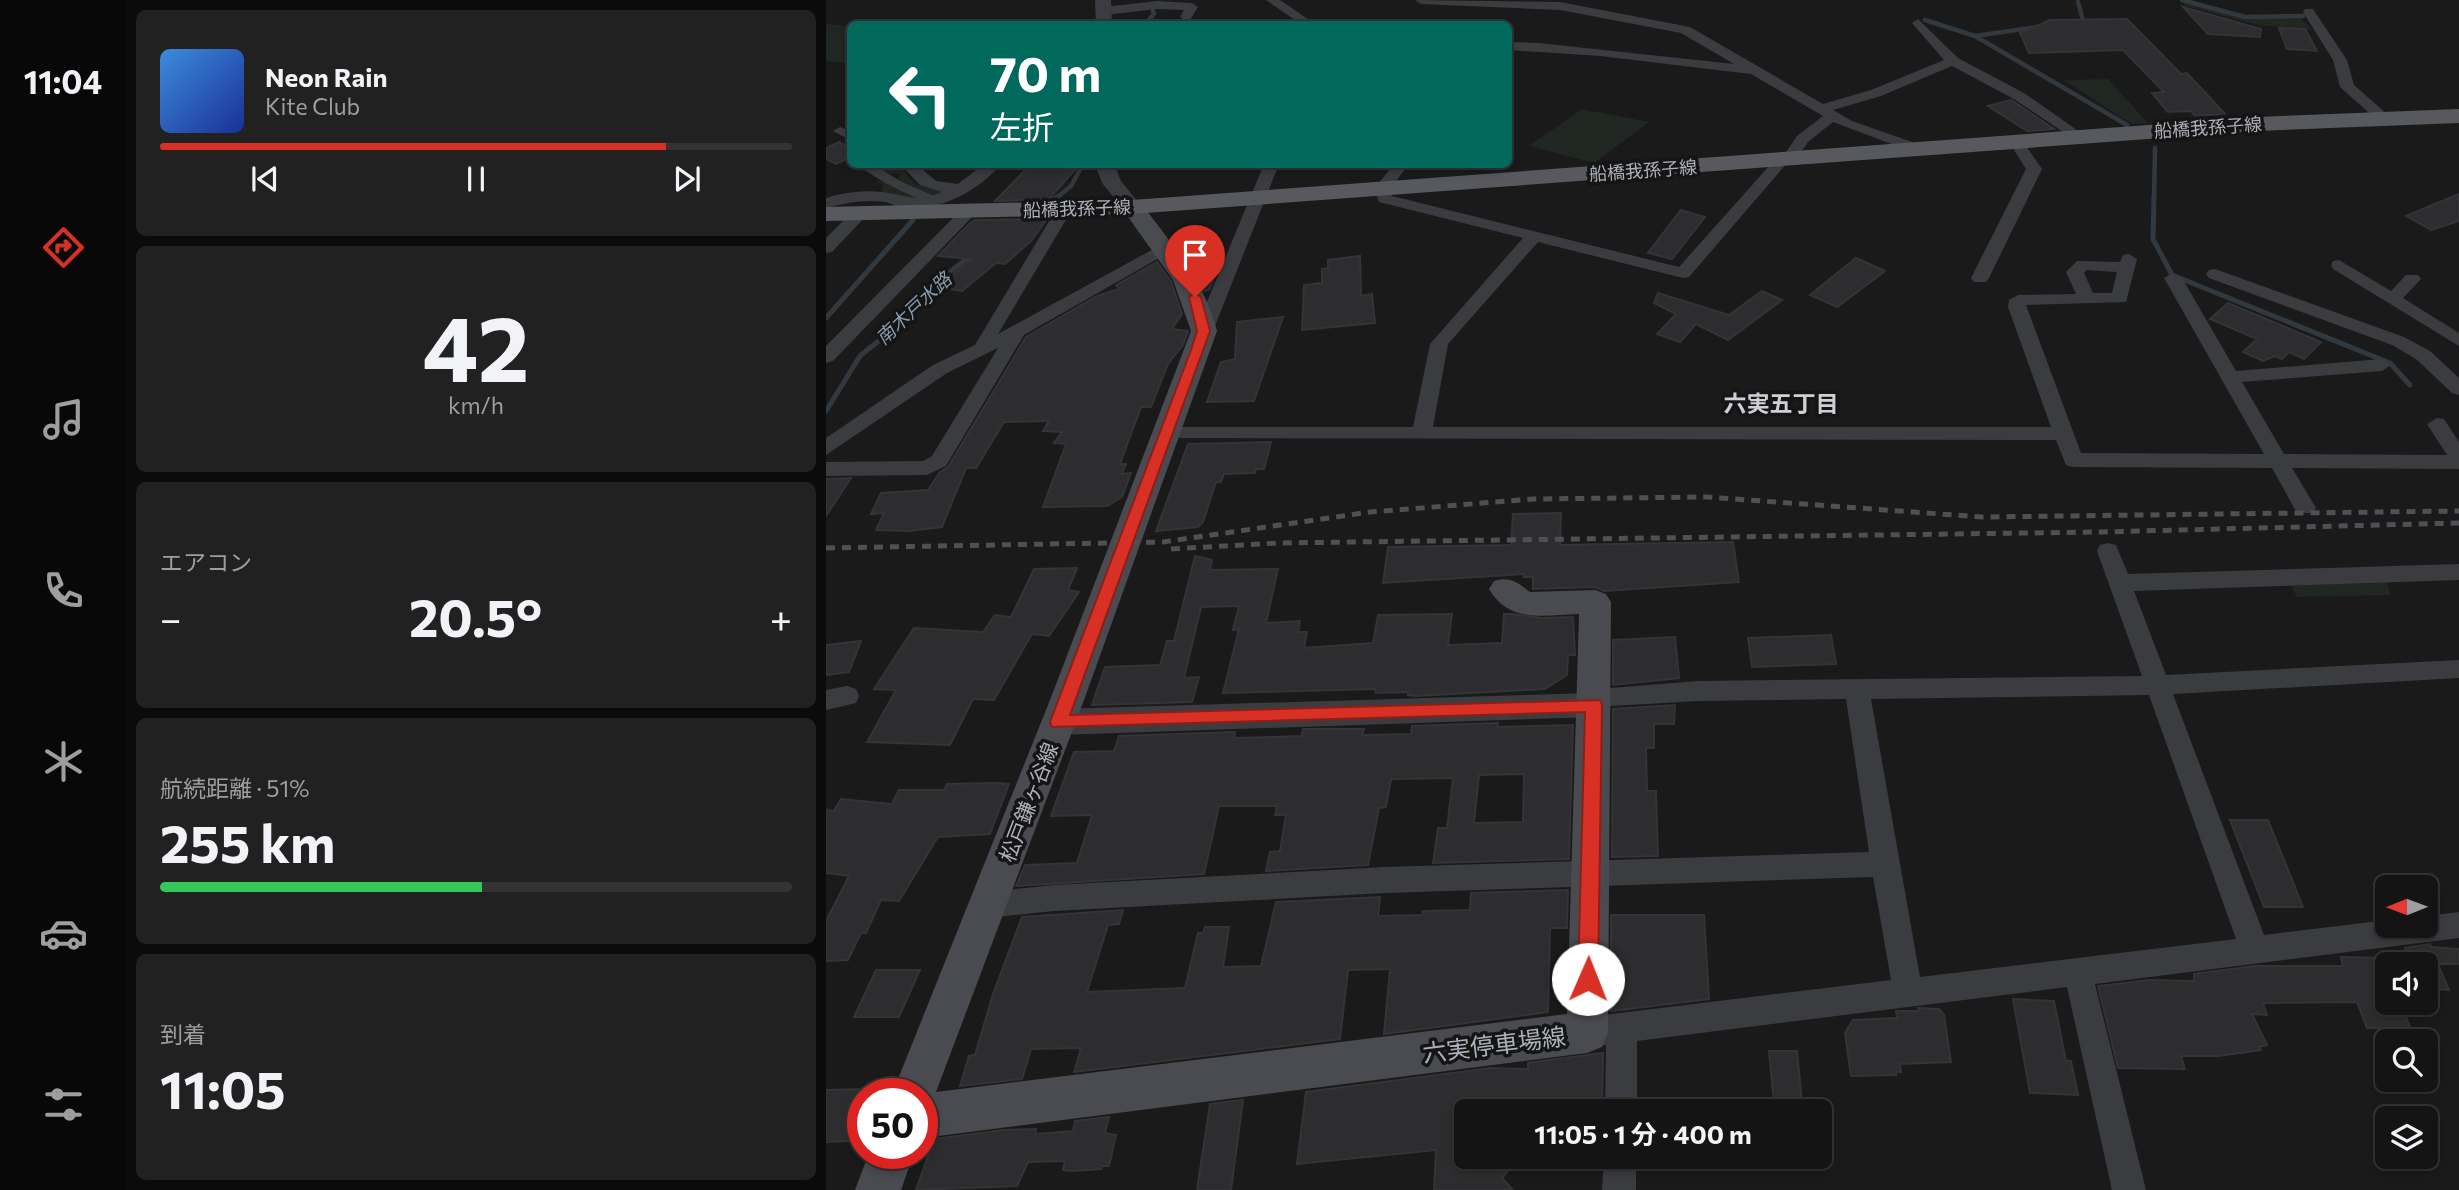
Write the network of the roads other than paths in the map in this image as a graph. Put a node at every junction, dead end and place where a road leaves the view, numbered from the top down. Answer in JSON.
{"nodes":[{"id":1,"x":1272,"y":0,"type":"edge"},
{"id":2,"x":1421,"y":0,"type":"edge"},
{"id":3,"x":1104,"y":12,"type":"edge"},
{"id":4,"x":2309,"y":12,"type":"dead end"},
{"id":5,"x":1186,"y":17,"type":"dead end"},
{"id":6,"x":1304,"y":21,"type":"edge"},
{"id":7,"x":1918,"y":23,"type":"dead end"},
{"id":8,"x":1512,"y":47,"type":"edge"},
{"id":9,"x":1953,"y":61,"type":"junction"},
{"id":10,"x":1757,"y":70,"type":"junction"},
{"id":11,"x":1828,"y":112,"type":"junction"},
{"id":12,"x":2459,"y":116,"type":"edge"},
{"id":13,"x":2382,"y":117,"type":"junction"},
{"id":14,"x":2080,"y":137,"type":"junction"},
{"id":15,"x":2016,"y":142,"type":"junction"},
{"id":16,"x":1910,"y":149,"type":"junction"},
{"id":17,"x":1786,"y":158,"type":"junction"},
{"id":18,"x":870,"y":168,"type":"edge"},
{"id":19,"x":911,"y":168,"type":"edge"},
{"id":20,"x":991,"y":168,"type":"edge"},
{"id":21,"x":1106,"y":168,"type":"edge"},
{"id":22,"x":1270,"y":168,"type":"edge"},
{"id":23,"x":1399,"y":168,"type":"edge"},
{"id":24,"x":1382,"y":189,"type":"junction"},
{"id":25,"x":1255,"y":198,"type":"junction"},
{"id":26,"x":965,"y":200,"type":"junction"},
{"id":27,"x":939,"y":201,"type":"junction"},
{"id":28,"x":826,"y":203,"type":"edge"},
{"id":29,"x":1132,"y":207,"type":"junction"},
{"id":30,"x":1065,"y":208,"type":"junction"},
{"id":31,"x":860,"y":213,"type":"junction"},
{"id":32,"x":826,"y":214,"type":"edge"},
{"id":33,"x":1532,"y":238,"type":"junction"},
{"id":34,"x":826,"y":248,"type":"edge"},
{"id":35,"x":1165,"y":250,"type":"junction"},
{"id":36,"x":2339,"y":265,"type":"dead end"},
{"id":37,"x":2215,"y":274,"type":"dead end"},
{"id":38,"x":1980,"y":278,"type":"dead end"},
{"id":39,"x":2173,"y":278,"type":"dead end"},
{"id":40,"x":2412,"y":279,"type":"dead end"},
{"id":41,"x":2087,"y":299,"type":"junction"},
{"id":42,"x":2392,"y":300,"type":"junction"},
{"id":43,"x":2420,"y":318,"type":"junction"},
{"id":44,"x":2362,"y":329,"type":"junction"},
{"id":45,"x":1017,"y":331,"type":"junction"},
{"id":46,"x":1204,"y":331,"type":"junction"},
{"id":47,"x":2455,"y":332,"type":"edge"},
{"id":48,"x":983,"y":348,"type":"junction"},
{"id":49,"x":826,"y":357,"type":"edge"},
{"id":50,"x":2382,"y":365,"type":"dead end"},
{"id":51,"x":2229,"y":377,"type":"junction"},
{"id":52,"x":2459,"y":389,"type":"edge"},
{"id":53,"x":2437,"y":424,"type":"dead end"},
{"id":54,"x":1167,"y":433,"type":"junction"},
{"id":55,"x":1422,"y":433,"type":"junction"},
{"id":56,"x":2063,"y":434,"type":"junction"},
{"id":57,"x":826,"y":447,"type":"edge"},
{"id":58,"x":2277,"y":460,"type":"junction"},
{"id":59,"x":2459,"y":460,"type":"edge"},
{"id":60,"x":826,"y":468,"type":"edge"},
{"id":61,"x":2305,"y":508,"type":"dead end"},
{"id":62,"x":2108,"y":551,"type":"dead end"},
{"id":63,"x":2459,"y":572,"type":"edge"},
{"id":64,"x":2121,"y":583,"type":"junction"},
{"id":65,"x":1505,"y":589,"type":"dead end"},
{"id":66,"x":2459,"y":668,"type":"edge"},
{"id":67,"x":2160,"y":687,"type":"junction"},
{"id":68,"x":1857,"y":691,"type":"junction"},
{"id":69,"x":1594,"y":701,"type":"junction"},
{"id":70,"x":1058,"y":722,"type":"junction"},
{"id":71,"x":1884,"y":864,"type":"junction"},
{"id":72,"x":1591,"y":871,"type":"junction"},
{"id":73,"x":988,"y":905,"type":"junction"},
{"id":74,"x":2459,"y":925,"type":"edge"},
{"id":75,"x":2255,"y":950,"type":"junction"},
{"id":76,"x":2078,"y":972,"type":"junction"},
{"id":77,"x":1908,"y":994,"type":"junction"},
{"id":78,"x":1604,"y":1030,"type":"junction"},
{"id":79,"x":920,"y":1078,"type":"edge"},
{"id":80,"x":1618,"y":1099,"type":"edge"},
{"id":81,"x":938,"y":1114,"type":"edge"},
{"id":82,"x":886,"y":1169,"type":"edge"},
{"id":83,"x":1620,"y":1169,"type":"edge"},
{"id":84,"x":878,"y":1190,"type":"edge"},
{"id":85,"x":1619,"y":1190,"type":"edge"},
{"id":86,"x":2129,"y":1190,"type":"edge"}],
"edges":[{"from":1,"to":6,"type":"street"},
{"from":2,"to":10,"type":"street"},
{"from":3,"to":5,"type":"street"},
{"from":4,"to":13,"type":"street"},
{"from":7,"to":9,"type":"street"},
{"from":8,"to":10,"type":"street"},
{"from":9,"to":11,"type":"street"},
{"from":9,"to":14,"type":"street"},
{"from":10,"to":11,"type":"street"},
{"from":11,"to":16,"type":"street"},
{"from":11,"to":17,"type":"street"},
{"from":12,"to":13,"type":"main road","name":"船橋我孫子線"},
{"from":13,"to":14,"type":"main road","name":"船橋我孫子線"},
{"from":14,"to":15,"type":"main road","name":"船橋我孫子線"},
{"from":15,"to":16,"type":"main road","name":"船橋我孫子線"},
{"from":15,"to":38,"type":"street"},
{"from":16,"to":17,"type":"main road","name":"船橋我孫子線"},
{"from":17,"to":24,"type":"main road","name":"船橋我孫子線"},
{"from":17,"to":33,"type":"street"},
{"from":18,"to":27,"type":"street"},
{"from":19,"to":26,"type":"street"},
{"from":20,"to":26,"type":"street"},
{"from":21,"to":29,"type":"street"},
{"from":22,"to":25,"type":"street"},
{"from":23,"to":24,"type":"street"},
{"from":24,"to":25,"type":"main road","name":"船橋我孫子線"},
{"from":24,"to":33,"type":"street"},
{"from":25,"to":29,"type":"main road","name":"船橋我孫子線"},
{"from":25,"to":46,"type":"street"},
{"from":26,"to":27,"type":"street"},
{"from":26,"to":30,"type":"main road","name":"船橋我孫子線"},
{"from":26,"to":31,"type":"main road","name":"船橋我孫子線"},
{"from":26,"to":49,"type":"street"},
{"from":27,"to":28,"type":"street"},
{"from":29,"to":30,"type":"main road","name":"船橋我孫子線"},
{"from":29,"to":35,"type":"main road"},
{"from":30,"to":48,"type":"street"},
{"from":31,"to":32,"type":"main road","name":"船橋我孫子線"},
{"from":31,"to":34,"type":"street"},
{"from":33,"to":55,"type":"street"},
{"from":35,"to":45,"type":"street"},
{"from":35,"to":46,"type":"main road"},
{"from":36,"to":42,"type":"street"},
{"from":37,"to":44,"type":"street"},
{"from":39,"to":51,"type":"street"},
{"from":40,"to":42,"type":"street"},
{"from":41,"to":41,"type":"street"},
{"from":41,"to":56,"type":"street"},
{"from":42,"to":43,"type":"street"},
{"from":43,"to":44,"type":"street"},
{"from":43,"to":47,"type":"street"},
{"from":44,"to":52,"type":"street"},
{"from":45,"to":48,"type":"street"},
{"from":45,"to":60,"type":"street"},
{"from":46,"to":54,"type":"main road","name":"松戸鎌ヶ谷線"},
{"from":48,"to":57,"type":"street"},
{"from":50,"to":51,"type":"street"},
{"from":51,"to":58,"type":"street"},
{"from":53,"to":59,"type":"street"},
{"from":54,"to":55,"type":"street"},
{"from":54,"to":70,"type":"main road","name":"松戸鎌ヶ谷線"},
{"from":55,"to":56,"type":"street"},
{"from":56,"to":58,"type":"street"},
{"from":58,"to":59,"type":"street"},
{"from":58,"to":61,"type":"street"},
{"from":62,"to":64,"type":"street"},
{"from":63,"to":64,"type":"street"},
{"from":64,"to":67,"type":"street"},
{"from":65,"to":69,"type":"main road","name":"六実停車場線"},
{"from":66,"to":67,"type":"street"},
{"from":67,"to":68,"type":"street"},
{"from":67,"to":75,"type":"street"},
{"from":68,"to":69,"type":"street"},
{"from":68,"to":71,"type":"street"},
{"from":69,"to":70,"type":"street"},
{"from":69,"to":72,"type":"main road","name":"六実停車場線"},
{"from":70,"to":73,"type":"main road","name":"松戸鎌ヶ谷線"},
{"from":71,"to":72,"type":"street"},
{"from":71,"to":77,"type":"street"},
{"from":72,"to":73,"type":"street"},
{"from":72,"to":78,"type":"main road","name":"六実停車場線"},
{"from":73,"to":79,"type":"main road","name":"松戸鎌ヶ谷線"},
{"from":74,"to":75,"type":"street"},
{"from":75,"to":76,"type":"street"},
{"from":76,"to":77,"type":"street"},
{"from":76,"to":86,"type":"street"},
{"from":77,"to":78,"type":"street"},
{"from":78,"to":80,"type":"street"},
{"from":78,"to":81,"type":"main road","name":"六実停車場線"},
{"from":82,"to":84,"type":"main road"},
{"from":83,"to":85,"type":"street"}]}
